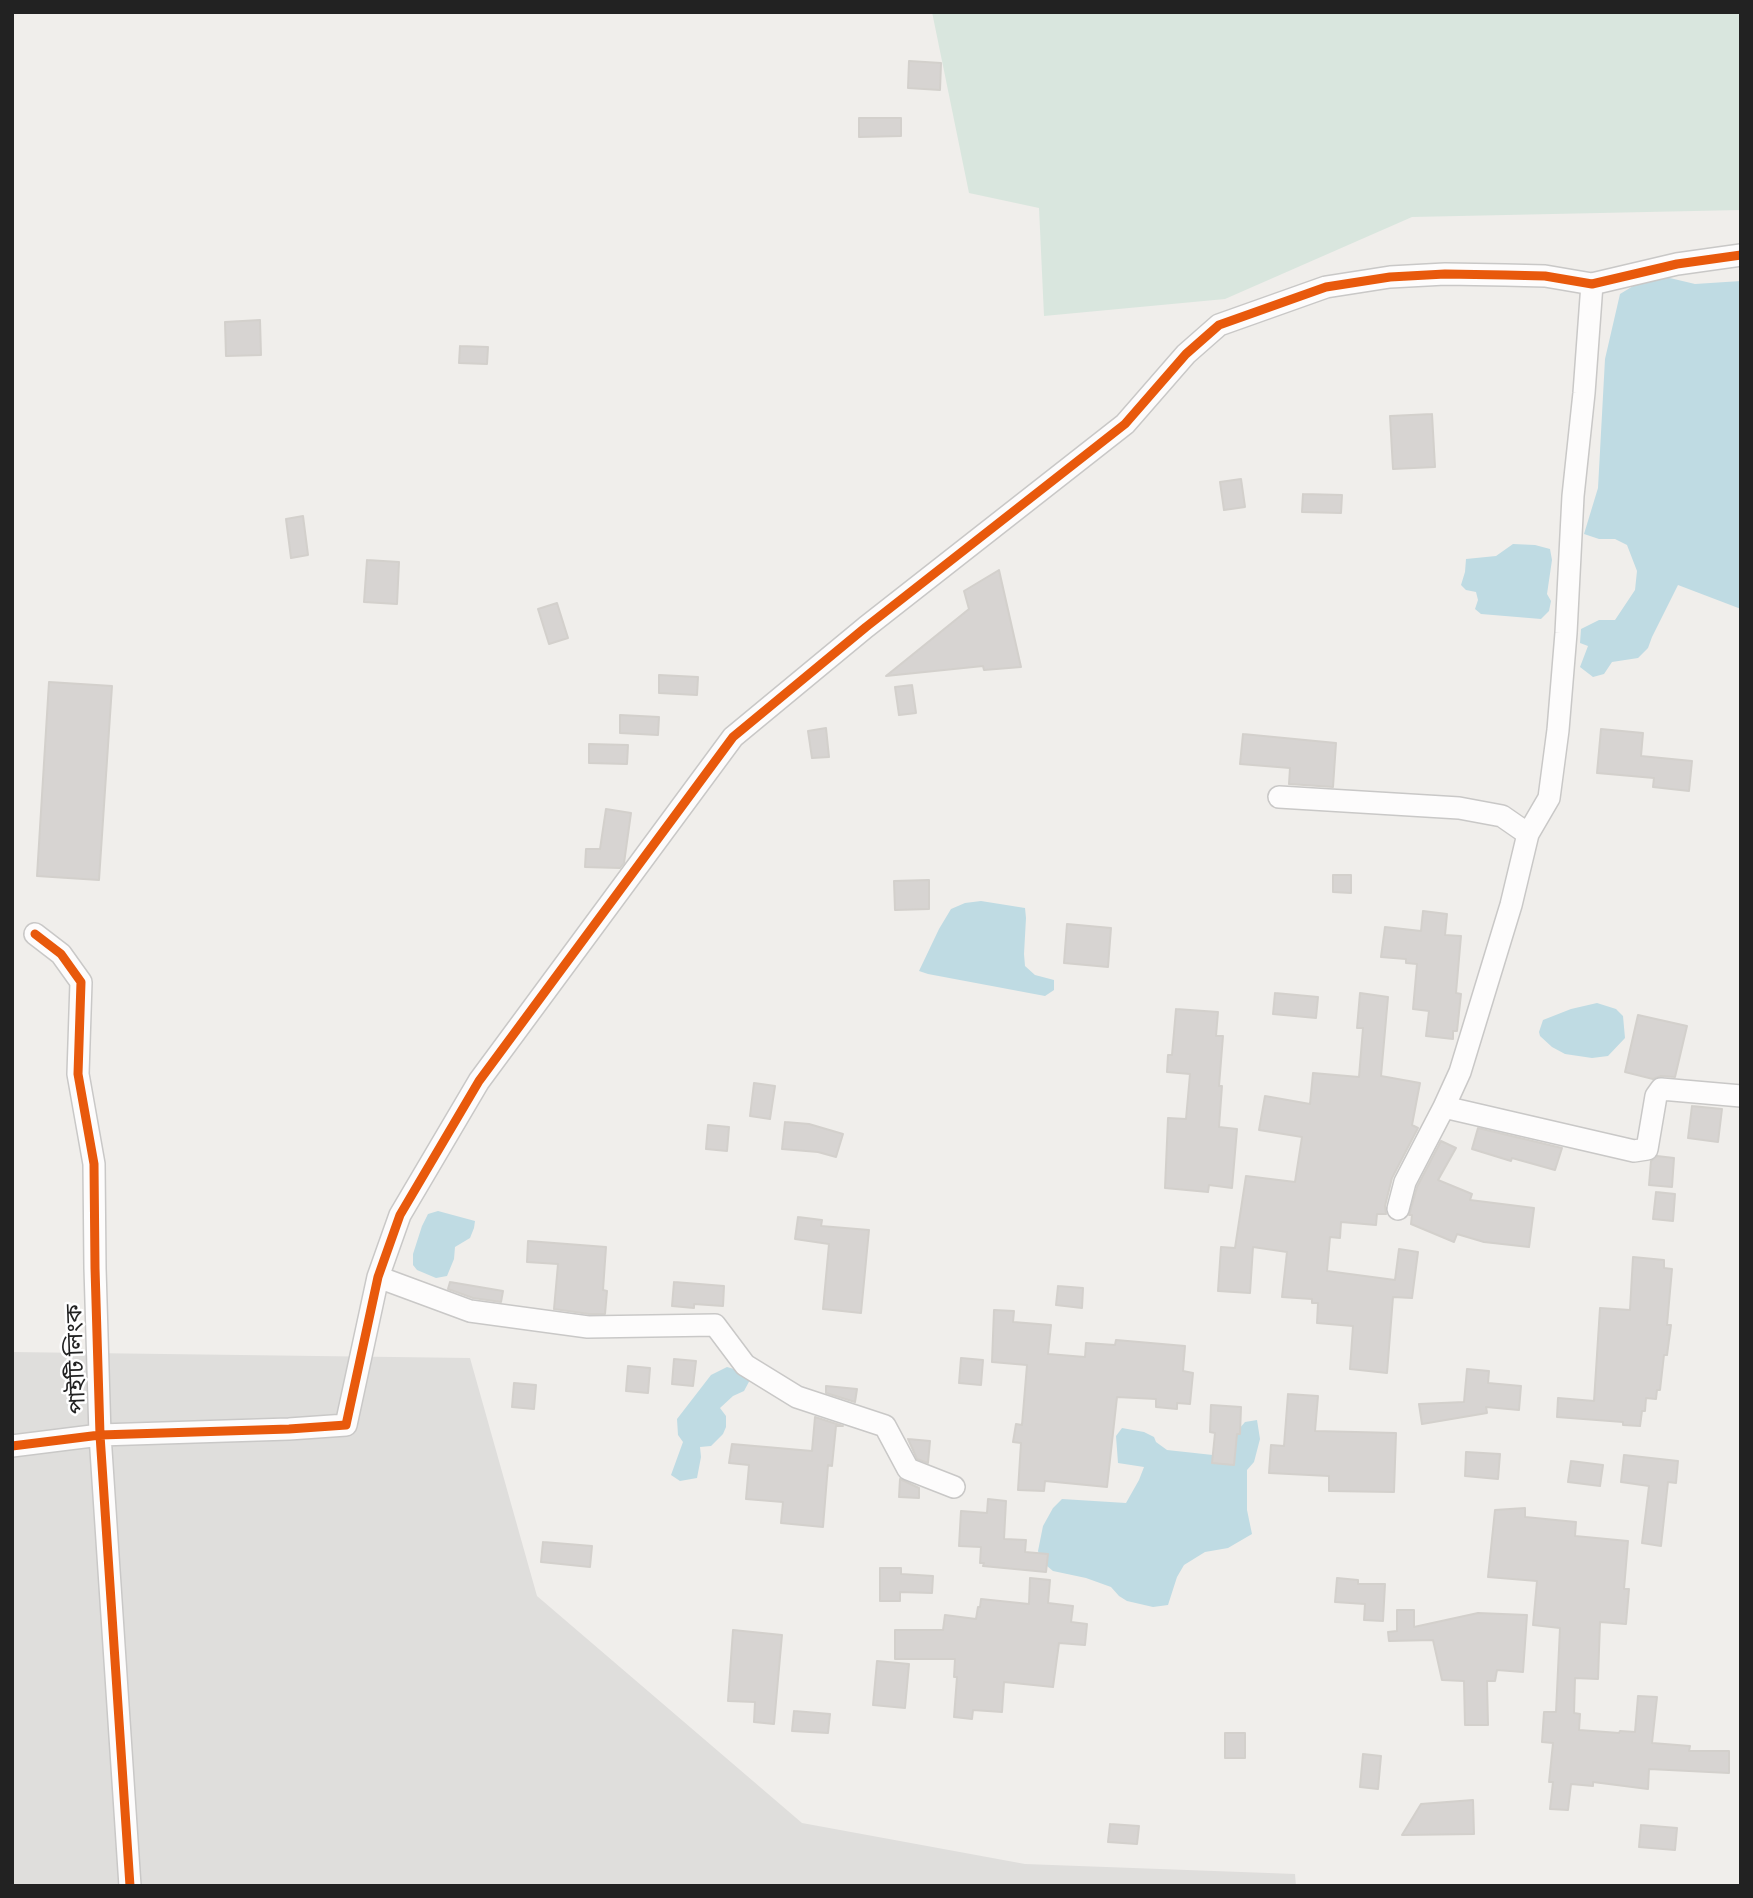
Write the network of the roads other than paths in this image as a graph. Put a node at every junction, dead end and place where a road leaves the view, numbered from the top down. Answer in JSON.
{"nodes":[{"id":1,"x":1741,"y":255,"type":"edge"},
{"id":2,"x":1592,"y":284,"type":"junction"},
{"id":3,"x":1279,"y":797,"type":"dead end"},
{"id":4,"x":1528,"y":834,"type":"junction"},
{"id":5,"x":35,"y":934,"type":"dead end"},
{"id":6,"x":1741,"y":1096,"type":"edge"},
{"id":7,"x":1444,"y":1107,"type":"junction"},
{"id":8,"x":1398,"y":1209,"type":"dead end"},
{"id":9,"x":378,"y":1278,"type":"junction"},
{"id":10,"x":100,"y":1435,"type":"junction"},
{"id":11,"x":12,"y":1446,"type":"edge"},
{"id":12,"x":954,"y":1487,"type":"dead end"},
{"id":13,"x":130,"y":1886,"type":"edge"}],
"edges":[{"from":1,"to":2,"type":"street"},
{"from":2,"to":4,"type":"street"},
{"from":2,"to":9,"type":"street"},
{"from":3,"to":4,"type":"street"},
{"from":4,"to":7,"type":"street"},
{"from":5,"to":10,"type":"street","name":"পাইটি লিংক"},
{"from":6,"to":7,"type":"street"},
{"from":7,"to":8,"type":"street"},
{"from":9,"to":10,"type":"street"},
{"from":9,"to":12,"type":"street"},
{"from":10,"to":11,"type":"street"},
{"from":10,"to":13,"type":"street","name":"পাইটি লিংক"}]}
